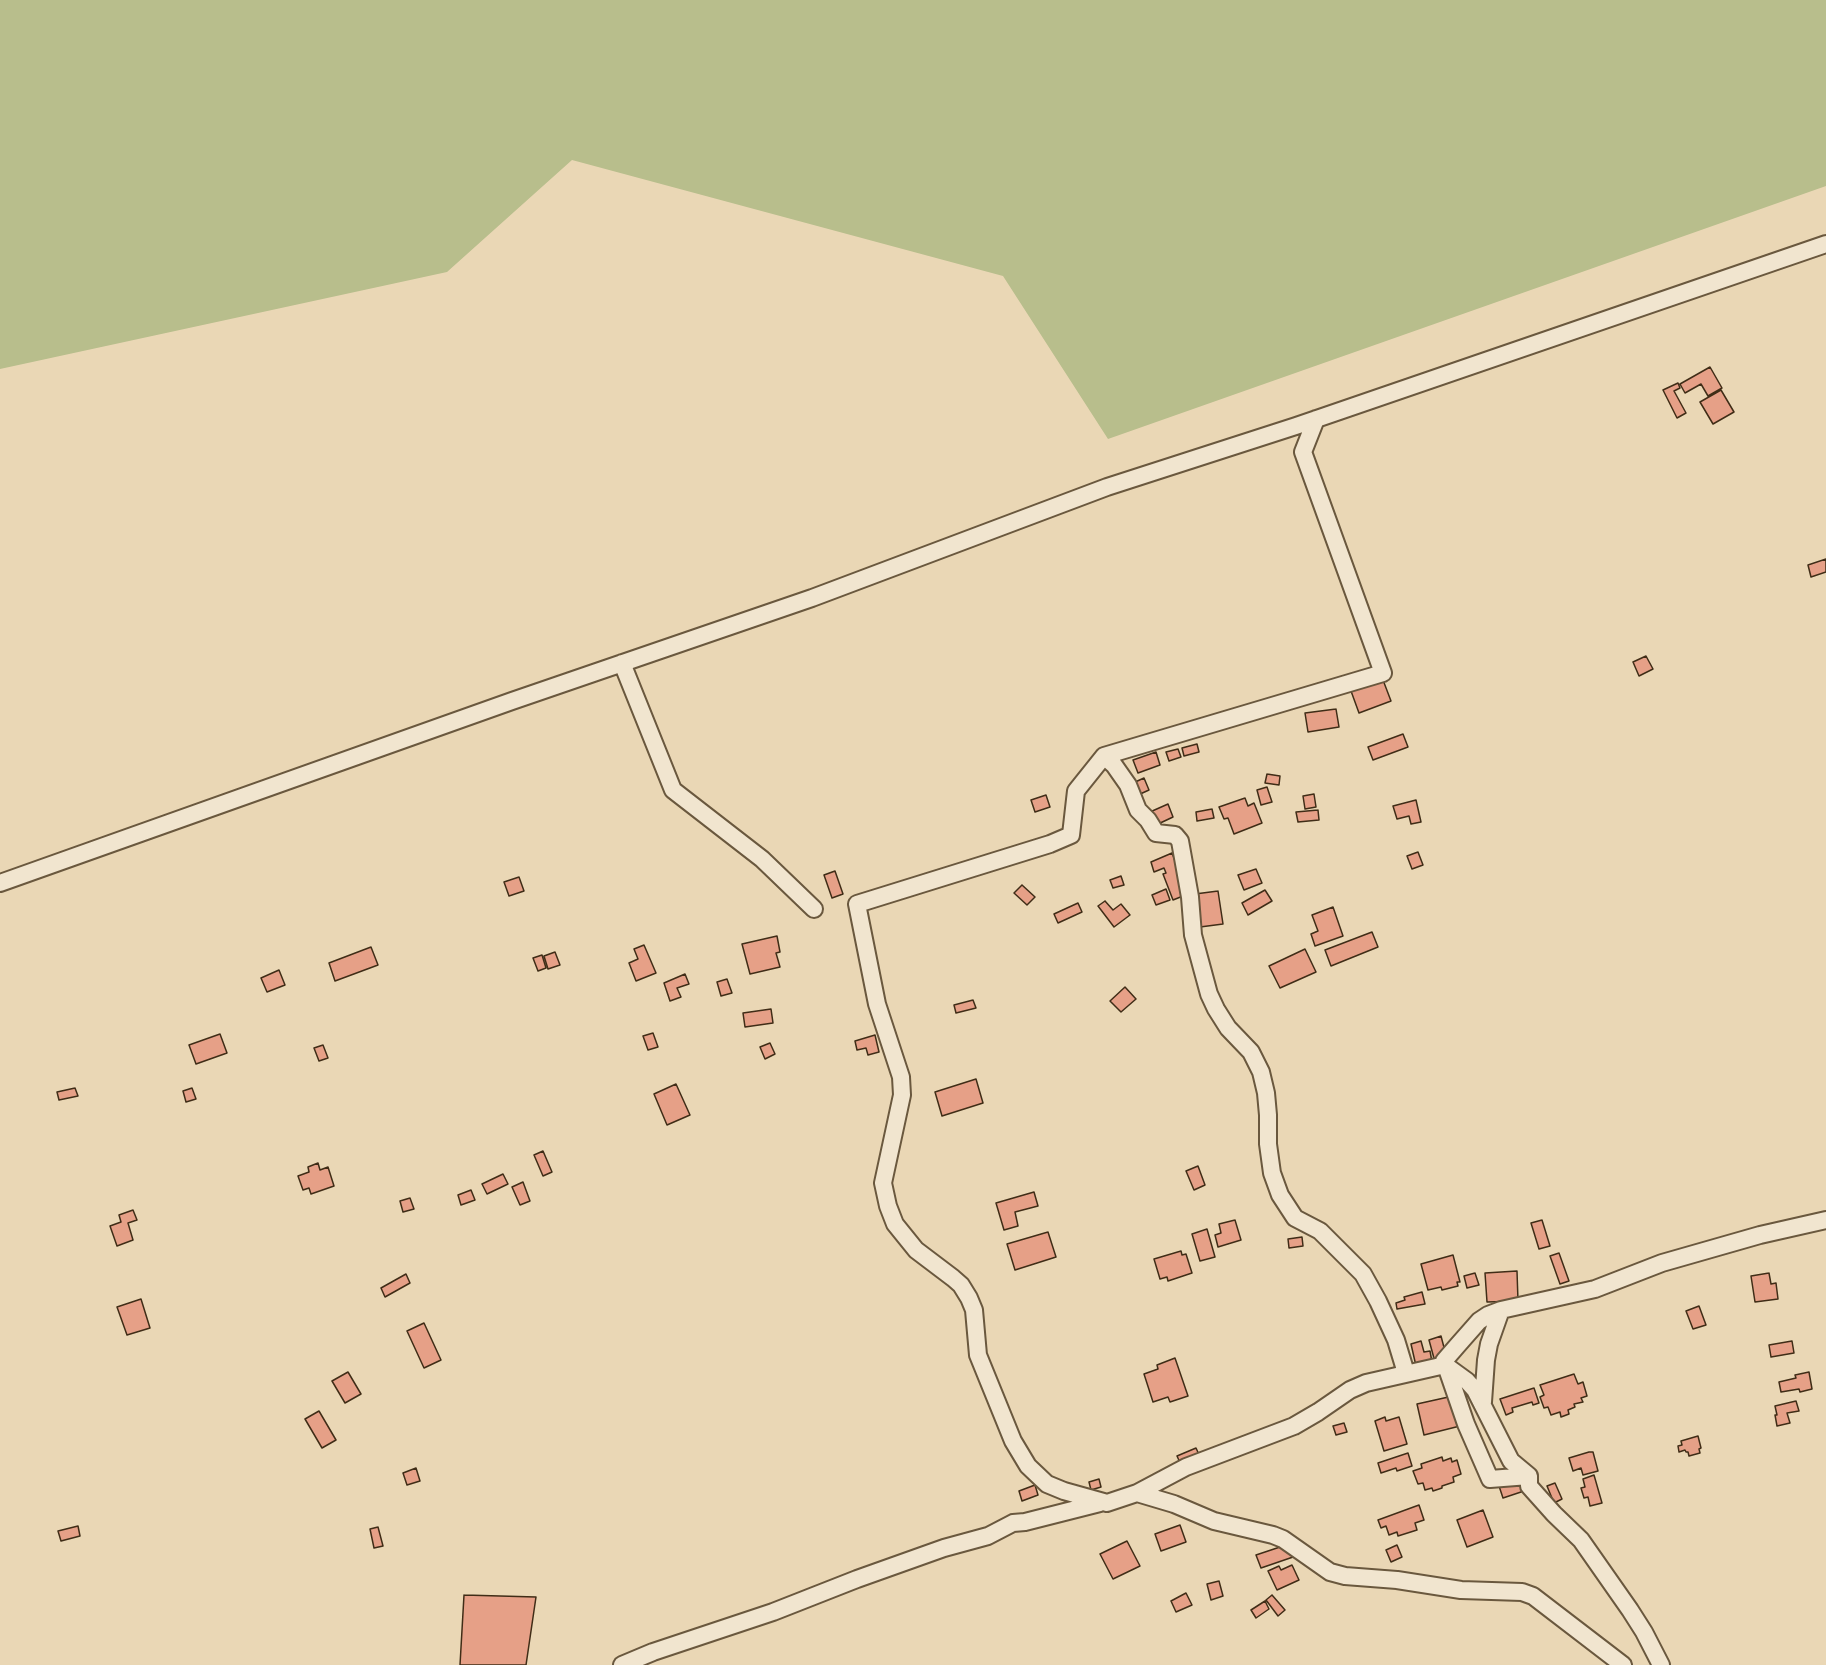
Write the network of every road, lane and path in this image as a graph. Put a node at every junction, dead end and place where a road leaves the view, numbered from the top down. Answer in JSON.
{"nodes":[{"id":1,"x":1826,"y":244,"type":"edge"},
{"id":2,"x":1316,"y":419,"type":"junction"},
{"id":3,"x":622,"y":663,"type":"junction"},
{"id":4,"x":1104,"y":756,"type":"junction"},
{"id":5,"x":0,"y":883,"type":"edge"},
{"id":6,"x":814,"y":909,"type":"dead end"},
{"id":7,"x":1826,"y":1220,"type":"edge"},
{"id":8,"x":1501,"y":1310,"type":"junction"},
{"id":9,"x":1445,"y":1365,"type":"junction"},
{"id":10,"x":1406,"y":1373,"type":"junction"},
{"id":11,"x":1483,"y":1402,"type":"junction"},
{"id":12,"x":1529,"y":1476,"type":"junction"},
{"id":13,"x":1137,"y":1493,"type":"junction"},
{"id":14,"x":1102,"y":1502,"type":"junction"},
{"id":15,"x":621,"y":1665,"type":"edge"},
{"id":16,"x":1623,"y":1665,"type":"edge"},
{"id":17,"x":1660,"y":1665,"type":"edge"}],
"edges":[{"from":1,"to":2,"type":"street"},
{"from":2,"to":3,"type":"street"},
{"from":2,"to":4,"type":"street"},
{"from":3,"to":5,"type":"street"},
{"from":3,"to":6,"type":"street"},
{"from":4,"to":10,"type":"street"},
{"from":4,"to":14,"type":"street"},
{"from":7,"to":8,"type":"street"},
{"from":8,"to":9,"type":"street"},
{"from":8,"to":11,"type":"street"},
{"from":9,"to":10,"type":"street"},
{"from":9,"to":11,"type":"street"},
{"from":9,"to":12,"type":"street"},
{"from":10,"to":13,"type":"street"},
{"from":11,"to":12,"type":"street"},
{"from":12,"to":17,"type":"street"},
{"from":13,"to":14,"type":"street"},
{"from":13,"to":16,"type":"street"},
{"from":14,"to":15,"type":"street"}]}
